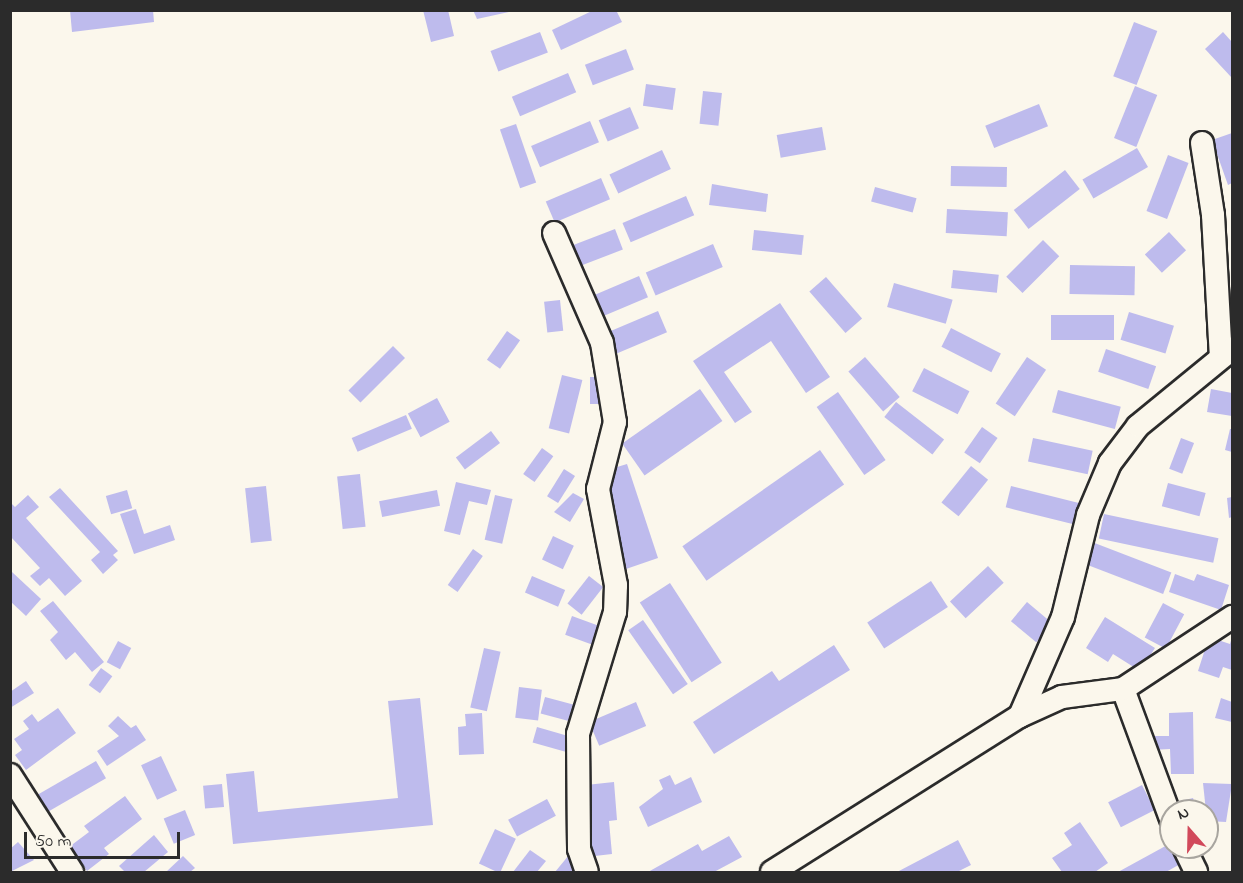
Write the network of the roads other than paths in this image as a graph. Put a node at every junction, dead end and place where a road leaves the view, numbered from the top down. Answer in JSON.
{"nodes":[{"id":1,"x":1202,"y":143,"type":"dead end"},
{"id":2,"x":554,"y":233,"type":"dead end"},
{"id":3,"x":1227,"y":352,"type":"edge"},
{"id":4,"x":1233,"y":617,"type":"edge"},
{"id":5,"x":1123,"y":689,"type":"junction"},
{"id":6,"x":1020,"y":716,"type":"junction"},
{"id":7,"x":10,"y":775,"type":"edge"},
{"id":8,"x":1164,"y":799,"type":"edge"},
{"id":9,"x":1190,"y":859,"type":"edge"},
{"id":10,"x":72,"y":873,"type":"edge"},
{"id":11,"x":587,"y":873,"type":"edge"},
{"id":12,"x":772,"y":873,"type":"edge"},
{"id":13,"x":1196,"y":873,"type":"edge"}],
"edges":[{"from":1,"to":3,"type":"street"},
{"from":2,"to":11,"type":"street"},
{"from":3,"to":6,"type":"street"},
{"from":4,"to":5,"type":"street"},
{"from":5,"to":6,"type":"street"},
{"from":5,"to":8,"type":"street"},
{"from":6,"to":12,"type":"street"},
{"from":7,"to":10,"type":"street"},
{"from":9,"to":13,"type":"street"}]}
